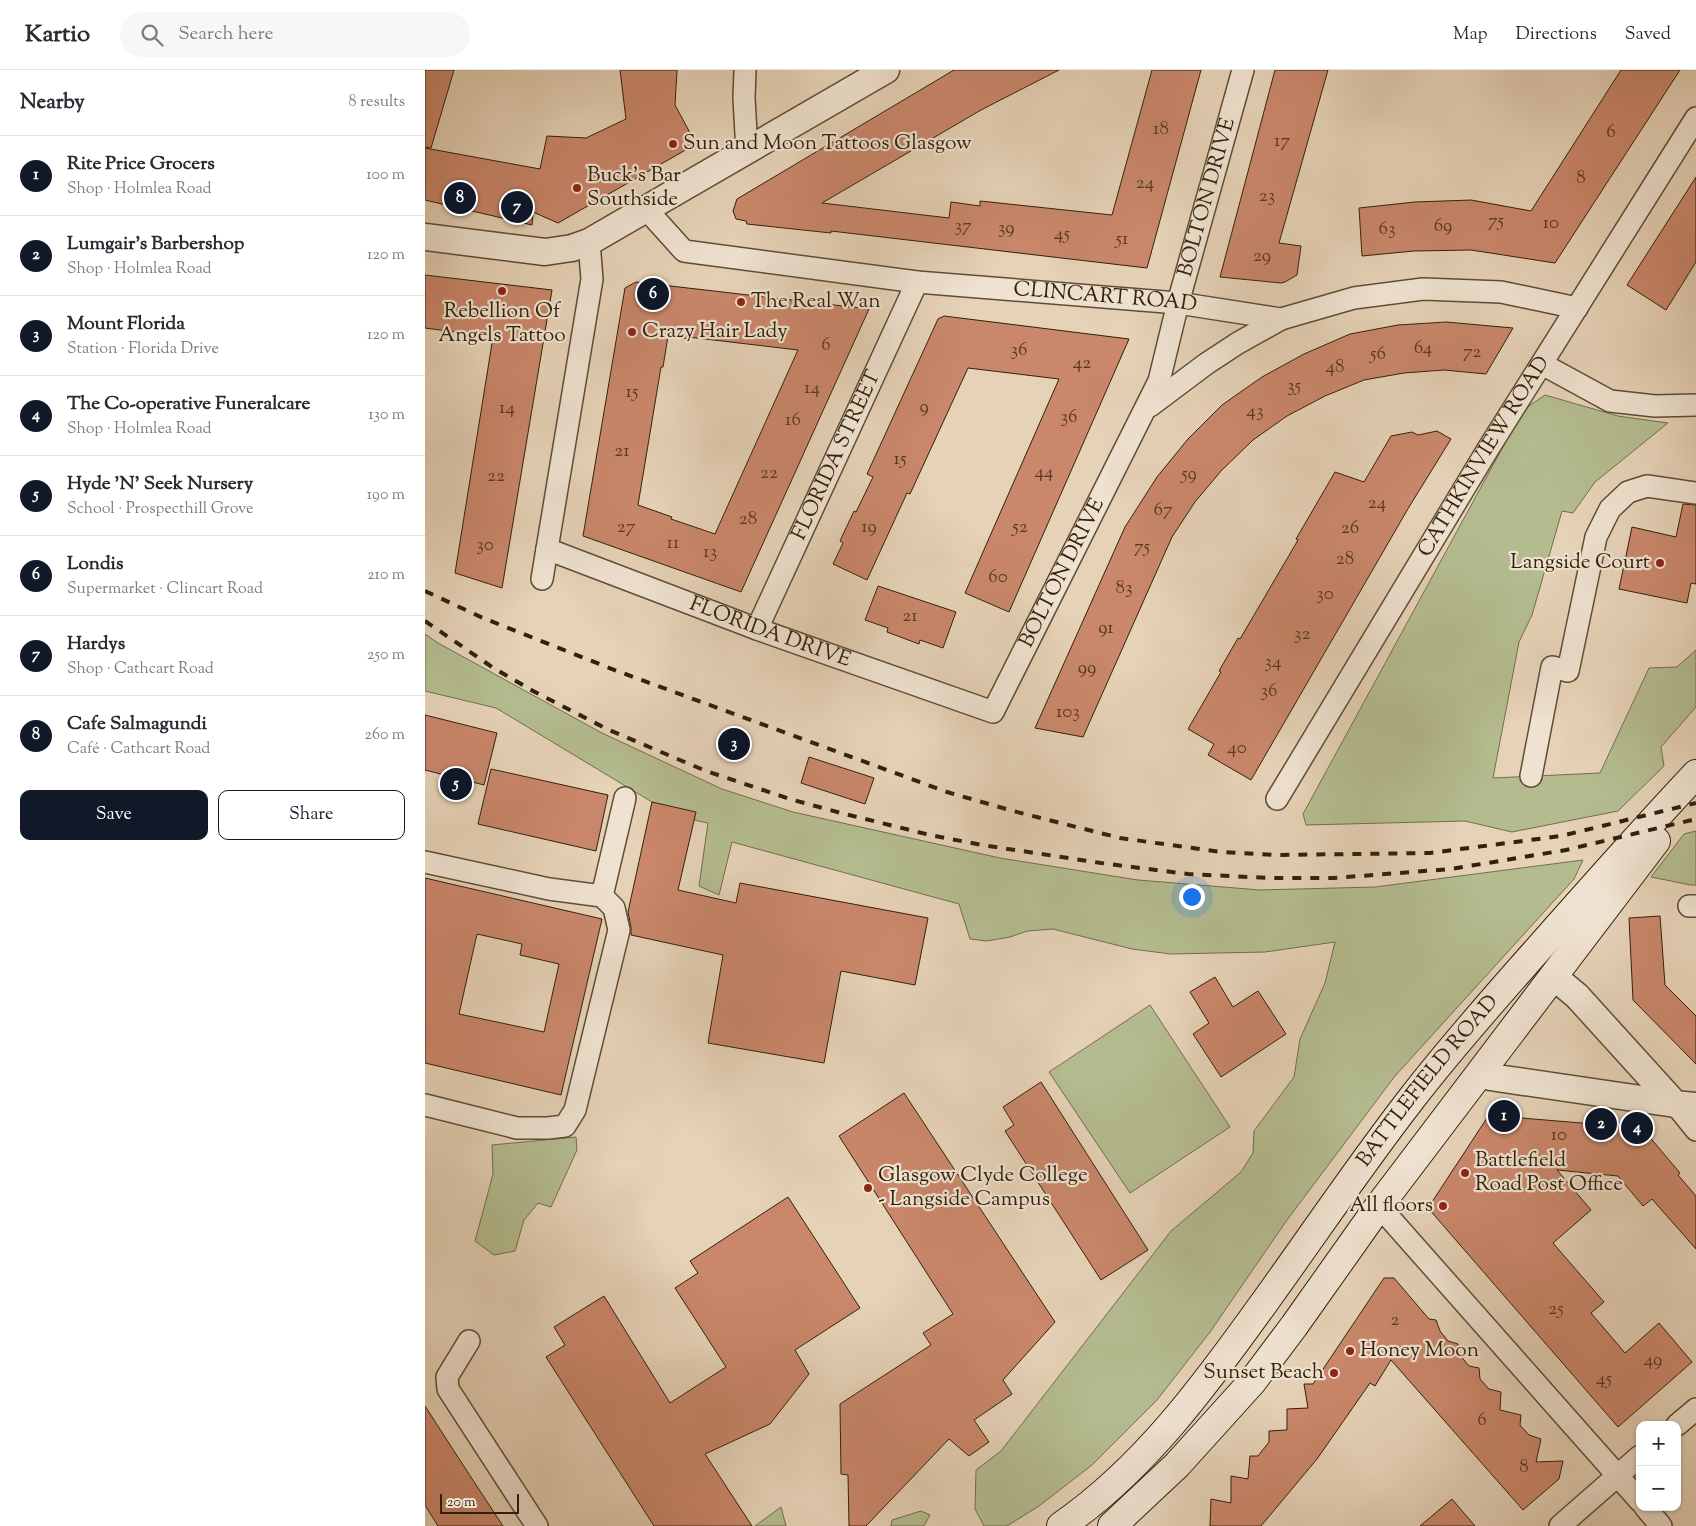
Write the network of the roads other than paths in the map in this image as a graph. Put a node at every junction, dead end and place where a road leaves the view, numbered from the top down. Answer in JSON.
{"nodes":[{"id":1,"x":745,"y":70,"type":"edge"},
{"id":2,"x":886,"y":70,"type":"edge"},
{"id":3,"x":1243,"y":70,"type":"edge"},
{"id":4,"x":1696,"y":118,"type":"edge"},
{"id":5,"x":747,"y":152,"type":"junction"},
{"id":6,"x":647,"y":210,"type":"junction"},
{"id":7,"x":425,"y":237,"type":"edge"},
{"id":8,"x":589,"y":242,"type":"junction"},
{"id":9,"x":917,"y":282,"type":"junction"},
{"id":10,"x":1178,"y":303,"type":"junction"},
{"id":11,"x":1577,"y":308,"type":"junction"},
{"id":12,"x":1281,"y":319,"type":"junction"},
{"id":13,"x":1542,"y":364,"type":"junction"},
{"id":14,"x":1696,"y":405,"type":"edge"},
{"id":15,"x":1146,"y":409,"type":"junction"},
{"id":16,"x":1696,"y":493,"type":"edge"},
{"id":17,"x":547,"y":549,"type":"junction"},
{"id":18,"x":543,"y":578,"type":"dead end"},
{"id":19,"x":757,"y":629,"type":"junction"},
{"id":20,"x":993,"y":712,"type":"joint"},
{"id":21,"x":1696,"y":774,"type":"edge"},
{"id":22,"x":1531,"y":776,"type":"dead end"},
{"id":23,"x":1696,"y":788,"type":"edge"},
{"id":24,"x":625,"y":798,"type":"dead end"},
{"id":25,"x":1277,"y":799,"type":"dead end"},
{"id":26,"x":425,"y":862,"type":"edge"},
{"id":27,"x":602,"y":896,"type":"junction"},
{"id":28,"x":1529,"y":959,"type":"junction"},
{"id":29,"x":1553,"y":976,"type":"junction"},
{"id":30,"x":1466,"y":1031,"type":"junction"},
{"id":31,"x":1481,"y":1072,"type":"junction"},
{"id":32,"x":425,"y":1105,"type":"edge"},
{"id":33,"x":1685,"y":1105,"type":"edge"},
{"id":34,"x":1696,"y":1130,"type":"edge"},
{"id":35,"x":1348,"y":1186,"type":"junction"},
{"id":36,"x":1379,"y":1206,"type":"junction"},
{"id":37,"x":469,"y":1340,"type":"dead end"},
{"id":38,"x":1696,"y":1409,"type":"edge"},
{"id":39,"x":1681,"y":1422,"type":"edge"},
{"id":40,"x":1636,"y":1459,"type":"edge"},
{"id":41,"x":1617,"y":1475,"type":"junction"},
{"id":42,"x":1636,"y":1496,"type":"edge"},
{"id":43,"x":1648,"y":1511,"type":"edge"},
{"id":44,"x":537,"y":1526,"type":"edge"},
{"id":45,"x":1061,"y":1526,"type":"edge"},
{"id":46,"x":1111,"y":1526,"type":"edge"},
{"id":47,"x":1559,"y":1526,"type":"edge"},
{"id":48,"x":1661,"y":1526,"type":"edge"}],
"edges":[{"from":1,"to":5,"type":"street"},
{"from":2,"to":5,"type":"street"},
{"from":3,"to":10,"type":"street","name":"BOLTON DRIVE"},
{"from":4,"to":11,"type":"street","name":"CATHKINVIEW ROAD"},
{"from":5,"to":6,"type":"street"},
{"from":6,"to":8,"type":"street"},
{"from":6,"to":9,"type":"street","name":"CLINCART ROAD"},
{"from":7,"to":8,"type":"street"},
{"from":8,"to":17,"type":"street"},
{"from":9,"to":10,"type":"street","name":"CLINCART ROAD"},
{"from":9,"to":19,"type":"street","name":"FLORIDA STREET"},
{"from":10,"to":12,"type":"street","name":"CLINCART ROAD"},
{"from":10,"to":15,"type":"street","name":"BOLTON DRIVE"},
{"from":11,"to":12,"type":"street","name":"CLINCART ROAD"},
{"from":11,"to":13,"type":"street","name":"CATHKINVIEW ROAD"},
{"from":12,"to":15,"type":"street","name":"BOLTON DRIVE"},
{"from":13,"to":14,"type":"street"},
{"from":13,"to":25,"type":"street","name":"CATHKINVIEW ROAD"},
{"from":15,"to":20,"type":"street","name":"BOLTON DRIVE"},
{"from":16,"to":22,"type":"street"},
{"from":17,"to":18,"type":"street"},
{"from":17,"to":19,"type":"street","name":"FLORIDA DRIVE"},
{"from":19,"to":20,"type":"street","name":"FLORIDA DRIVE"},
{"from":21,"to":28,"type":"main road","name":"BATTLEFIELD ROAD"},
{"from":23,"to":29,"type":"main road","name":"BATTLEFIELD ROAD"},
{"from":24,"to":27,"type":"street"},
{"from":26,"to":27,"type":"street"},
{"from":27,"to":32,"type":"street"},
{"from":28,"to":29,"type":"main road"},
{"from":28,"to":30,"type":"main road","name":"BATTLEFIELD ROAD"},
{"from":29,"to":31,"type":"main road","name":"BATTLEFIELD ROAD"},
{"from":29,"to":33,"type":"street"},
{"from":30,"to":31,"type":"main road"},
{"from":30,"to":35,"type":"main road","name":"BATTLEFIELD ROAD"},
{"from":31,"to":33,"type":"street"},
{"from":31,"to":36,"type":"main road","name":"BATTLEFIELD ROAD"},
{"from":33,"to":34,"type":"street"},
{"from":35,"to":36,"type":"main road"},
{"from":35,"to":45,"type":"main road","name":"BATTLEFIELD ROAD"},
{"from":36,"to":41,"type":"street"},
{"from":36,"to":46,"type":"main road","name":"BATTLEFIELD ROAD"},
{"from":37,"to":44,"type":"street"},
{"from":38,"to":39,"type":"street"},
{"from":40,"to":41,"type":"street"},
{"from":41,"to":42,"type":"street"},
{"from":41,"to":47,"type":"street"},
{"from":43,"to":48,"type":"street"}]}
